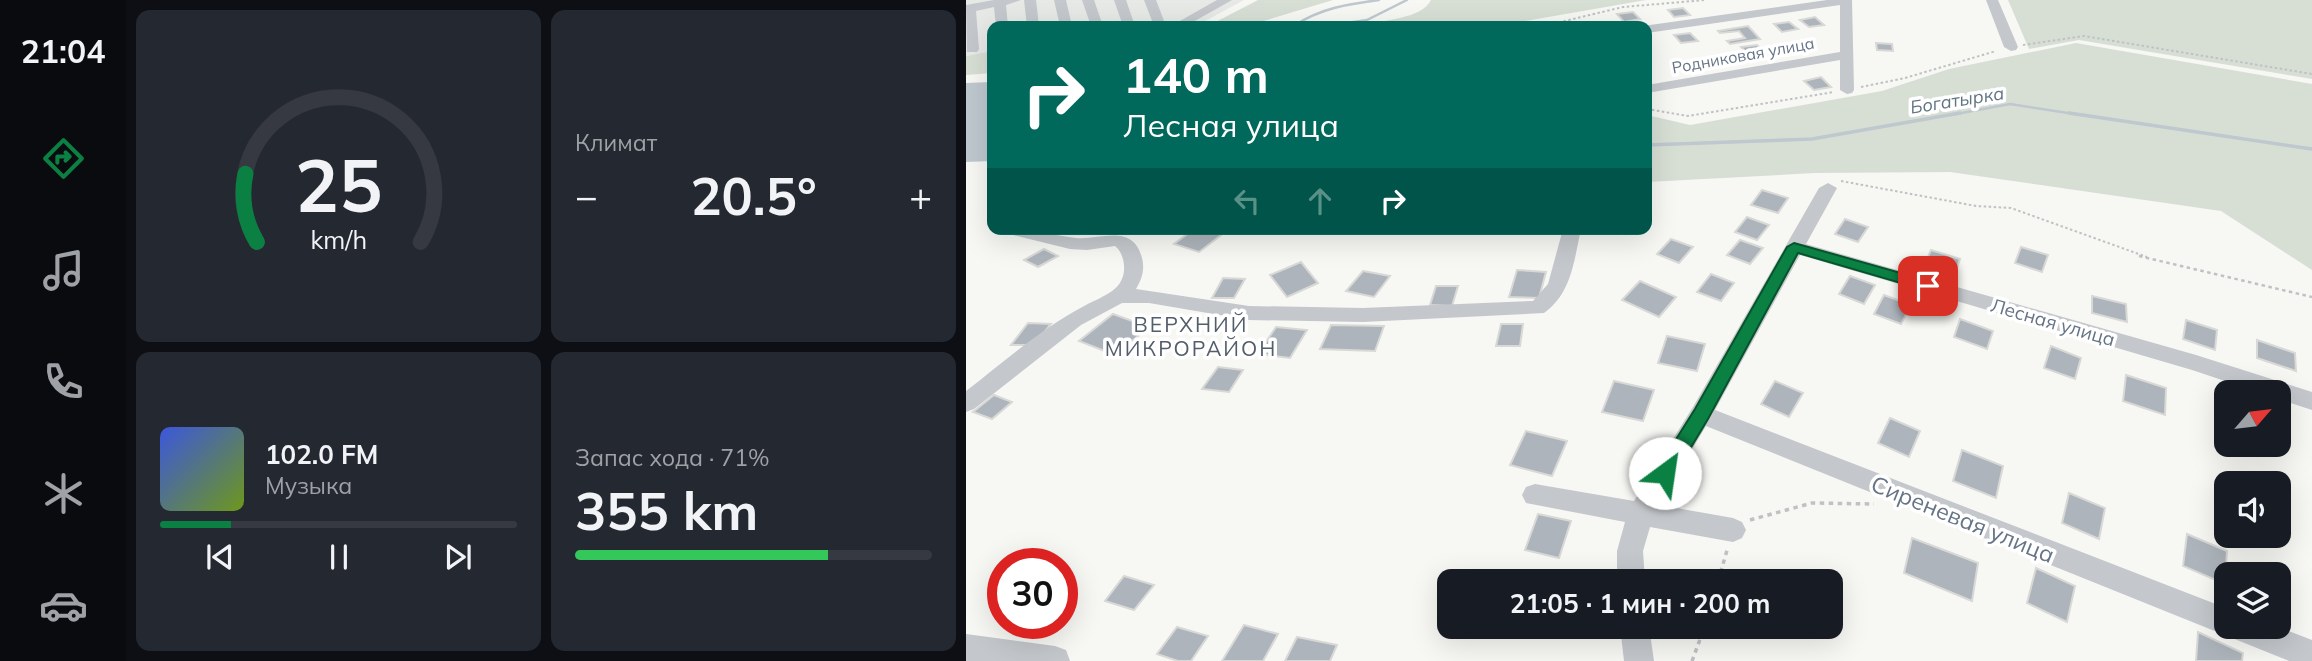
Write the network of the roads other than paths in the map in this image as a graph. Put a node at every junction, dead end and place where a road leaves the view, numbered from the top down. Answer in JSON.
{"nodes":[{"id":1,"x":1014,"y":0,"type":"edge"},
{"id":2,"x":1030,"y":0,"type":"edge"},
{"id":3,"x":1060,"y":0,"type":"edge"},
{"id":4,"x":1088,"y":0,"type":"edge"},
{"id":5,"x":1120,"y":0,"type":"edge"},
{"id":6,"x":1150,"y":0,"type":"edge"},
{"id":7,"x":1992,"y":0,"type":"edge"},
{"id":8,"x":1000,"y":1,"type":"edge"},
{"id":9,"x":1846,"y":1,"type":"edge"},
{"id":10,"x":1219,"y":2,"type":"edge"},
{"id":11,"x":970,"y":6,"type":"edge"},
{"id":12,"x":1002,"y":21,"type":"edge"},
{"id":13,"x":1032,"y":21,"type":"edge"},
{"id":14,"x":1065,"y":21,"type":"edge"},
{"id":15,"x":1095,"y":21,"type":"edge"},
{"id":16,"x":1127,"y":21,"type":"edge"},
{"id":17,"x":1158,"y":21,"type":"edge"},
{"id":18,"x":1182,"y":21,"type":"edge"},
{"id":19,"x":1652,"y":28,"type":"edge"},
{"id":20,"x":2011,"y":47,"type":"road end"},
{"id":21,"x":973,"y":48,"type":"edge"},
{"id":22,"x":1845,"y":55,"type":"junction"},
{"id":23,"x":1652,"y":88,"type":"edge"},
{"id":24,"x":1846,"y":90,"type":"road end"},
{"id":25,"x":1828,"y":188,"type":"road end"},
{"id":26,"x":1036,"y":235,"type":"edge"},
{"id":27,"x":1570,"y":235,"type":"edge"},
{"id":28,"x":1794,"y":247,"type":"junction"},
{"id":29,"x":1119,"y":296,"type":"junction"},
{"id":30,"x":2312,"y":401,"type":"edge"},
{"id":31,"x":966,"y":403,"type":"edge"},
{"id":32,"x":1701,"y":414,"type":"junction"},
{"id":33,"x":1535,"y":495,"type":"dead end"},
{"id":34,"x":1641,"y":513,"type":"junction"},
{"id":35,"x":1733,"y":530,"type":"road end"},
{"id":36,"x":1631,"y":569,"type":"edge"},
{"id":37,"x":2214,"y":617,"type":"edge"},
{"id":38,"x":1636,"y":639,"type":"edge"},
{"id":39,"x":2271,"y":639,"type":"edge"},
{"id":40,"x":966,"y":649,"type":"edge"},
{"id":41,"x":2312,"y":655,"type":"edge"},
{"id":42,"x":1055,"y":661,"type":"edge"},
{"id":43,"x":1639,"y":661,"type":"edge"}],
"edges":[{"from":1,"to":8,"type":"street"},
{"from":2,"to":13,"type":"street"},
{"from":3,"to":14,"type":"street"},
{"from":4,"to":15,"type":"street"},
{"from":5,"to":16,"type":"street"},
{"from":6,"to":17,"type":"street"},
{"from":7,"to":20,"type":"street"},
{"from":8,"to":11,"type":"street"},
{"from":8,"to":12,"type":"street"},
{"from":9,"to":19,"type":"street"},
{"from":9,"to":22,"type":"street"},
{"from":10,"to":18,"type":"street"},
{"from":11,"to":21,"type":"street"},
{"from":22,"to":23,"type":"street","name":"Родниковая улица"},
{"from":22,"to":24,"type":"street"},
{"from":25,"to":28,"type":"street"},
{"from":26,"to":29,"type":"street"},
{"from":27,"to":29,"type":"street"},
{"from":28,"to":30,"type":"street","name":"Лесная улица"},
{"from":28,"to":32,"type":"street"},
{"from":29,"to":31,"type":"street"},
{"from":32,"to":34,"type":"street"},
{"from":32,"to":37,"type":"street","name":"Сиреневая улица"},
{"from":33,"to":34,"type":"street"},
{"from":34,"to":35,"type":"street"},
{"from":34,"to":36,"type":"street"},
{"from":38,"to":43,"type":"street"},
{"from":39,"to":41,"type":"street"},
{"from":40,"to":42,"type":"street"}]}
